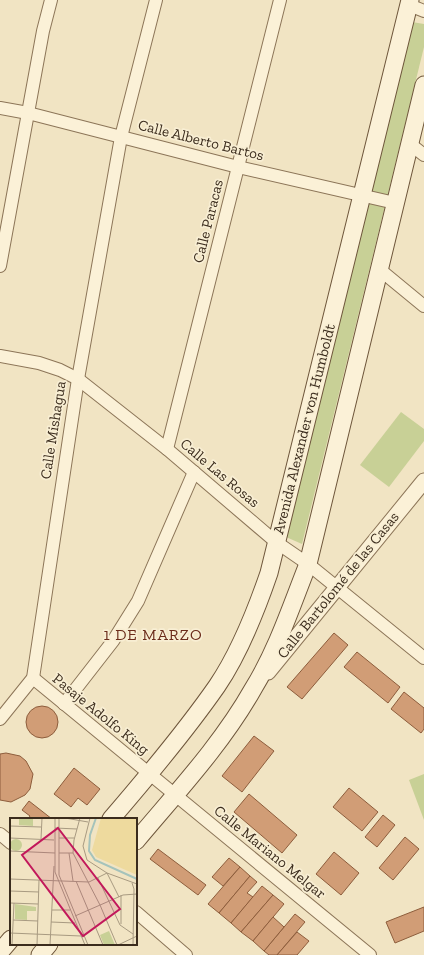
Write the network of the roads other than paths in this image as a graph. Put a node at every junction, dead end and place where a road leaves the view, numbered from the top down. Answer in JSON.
{"nodes":[{"id":1,"x":51,"y":0,"type":"edge"},
{"id":2,"x":156,"y":0,"type":"edge"},
{"id":3,"x":280,"y":0,"type":"edge"},
{"id":4,"x":414,"y":5,"type":"edge"},
{"id":5,"x":424,"y":85,"type":"edge"},
{"id":6,"x":0,"y":108,"type":"edge"},
{"id":7,"x":28,"y":113,"type":"junction"},
{"id":8,"x":121,"y":137,"type":"junction"},
{"id":9,"x":410,"y":144,"type":"junction"},
{"id":10,"x":424,"y":155,"type":"edge"},
{"id":11,"x":238,"y":167,"type":"junction"},
{"id":12,"x":362,"y":195,"type":"junction"},
{"id":13,"x":395,"y":203,"type":"junction"},
{"id":14,"x":0,"y":266,"type":"edge"},
{"id":15,"x":379,"y":269,"type":"junction"},
{"id":16,"x":424,"y":306,"type":"edge"},
{"id":17,"x":0,"y":356,"type":"edge"},
{"id":18,"x":78,"y":379,"type":"junction"},
{"id":19,"x":167,"y":449,"type":"junction"},
{"id":20,"x":194,"y":472,"type":"junction"},
{"id":21,"x":424,"y":481,"type":"edge"},
{"id":22,"x":276,"y":542,"type":"junction"},
{"id":23,"x":308,"y":564,"type":"junction"},
{"id":24,"x":337,"y":587,"type":"junction"},
{"id":25,"x":424,"y":658,"type":"edge"},
{"id":26,"x":33,"y":678,"type":"junction"},
{"id":27,"x":253,"y":690,"type":"junction"},
{"id":28,"x":64,"y":704,"type":"junction"},
{"id":29,"x":0,"y":719,"type":"edge"},
{"id":30,"x":150,"y":774,"type":"junction"},
{"id":31,"x":175,"y":794,"type":"junction"},
{"id":32,"x":112,"y":818,"type":"edge"},
{"id":33,"x":0,"y":834,"type":"edge"},
{"id":34,"x":137,"y":840,"type":"edge"},
{"id":35,"x":10,"y":842,"type":"edge"},
{"id":36,"x":137,"y":913,"type":"edge"},
{"id":37,"x":10,"y":940,"type":"edge"},
{"id":38,"x":49,"y":945,"type":"edge"},
{"id":39,"x":0,"y":954,"type":"edge"},
{"id":40,"x":40,"y":955,"type":"edge"},
{"id":41,"x":186,"y":955,"type":"edge"},
{"id":42,"x":370,"y":955,"type":"edge"}],
"edges":[{"from":1,"to":7,"type":"street"},
{"from":2,"to":8,"type":"street","name":"Calle Mishagua"},
{"from":3,"to":11,"type":"street","name":"Calle Paracas"},
{"from":4,"to":12,"type":"main road","name":"Avenida Alexander von Humboldt"},
{"from":5,"to":9,"type":"main road"},
{"from":6,"to":7,"type":"street","name":"Calle Alberto Bartos"},
{"from":7,"to":8,"type":"street","name":"Calle Alberto Bartos"},
{"from":7,"to":14,"type":"street"},
{"from":8,"to":11,"type":"street","name":"Calle Alberto Bartos"},
{"from":8,"to":18,"type":"street","name":"Calle Mishagua"},
{"from":9,"to":10,"type":"street"},
{"from":9,"to":13,"type":"main road"},
{"from":11,"to":12,"type":"street","name":"Calle Alberto Bartos"},
{"from":11,"to":19,"type":"street","name":"Calle Paracas"},
{"from":12,"to":13,"type":"street","name":"Calle Alberto Bartos"},
{"from":12,"to":22,"type":"main road","name":"Avenida Alexander von Humboldt"},
{"from":13,"to":15,"type":"main road"},
{"from":15,"to":16,"type":"street"},
{"from":15,"to":23,"type":"main road"},
{"from":17,"to":18,"type":"street","name":"Calle Las Rosas"},
{"from":18,"to":19,"type":"street","name":"Calle Las Rosas"},
{"from":18,"to":26,"type":"street","name":"Calle Mishagua"},
{"from":19,"to":20,"type":"street","name":"Calle Las Rosas"},
{"from":20,"to":22,"type":"street","name":"Calle Las Rosas"},
{"from":20,"to":28,"type":"street"},
{"from":21,"to":24,"type":"street","name":"Calle Bartolomé de las Casas"},
{"from":22,"to":23,"type":"street","name":"Calle Las Rosas"},
{"from":22,"to":30,"type":"main road","name":"Avenida Alexander von Humboldt"},
{"from":23,"to":24,"type":"street","name":"Calle Las Rosas"},
{"from":23,"to":27,"type":"main road"},
{"from":24,"to":25,"type":"street","name":"Calle Las Rosas"},
{"from":24,"to":27,"type":"street","name":"Calle Bartolomé de las Casas"},
{"from":26,"to":28,"type":"street","name":"Pasaje Adolfo King"},
{"from":26,"to":29,"type":"street"},
{"from":27,"to":31,"type":"main road"},
{"from":28,"to":30,"type":"street","name":"Pasaje Adolfo King"},
{"from":30,"to":31,"type":"street","name":"Calle Mariano Melgar"},
{"from":30,"to":32,"type":"main road","name":"Avenida Alexander von Humboldt"},
{"from":31,"to":34,"type":"main road"},
{"from":31,"to":42,"type":"street","name":"Calle Mariano Melgar"},
{"from":33,"to":35,"type":"street"},
{"from":36,"to":41,"type":"street"},
{"from":37,"to":39,"type":"main road"},
{"from":38,"to":40,"type":"main road"}]}
